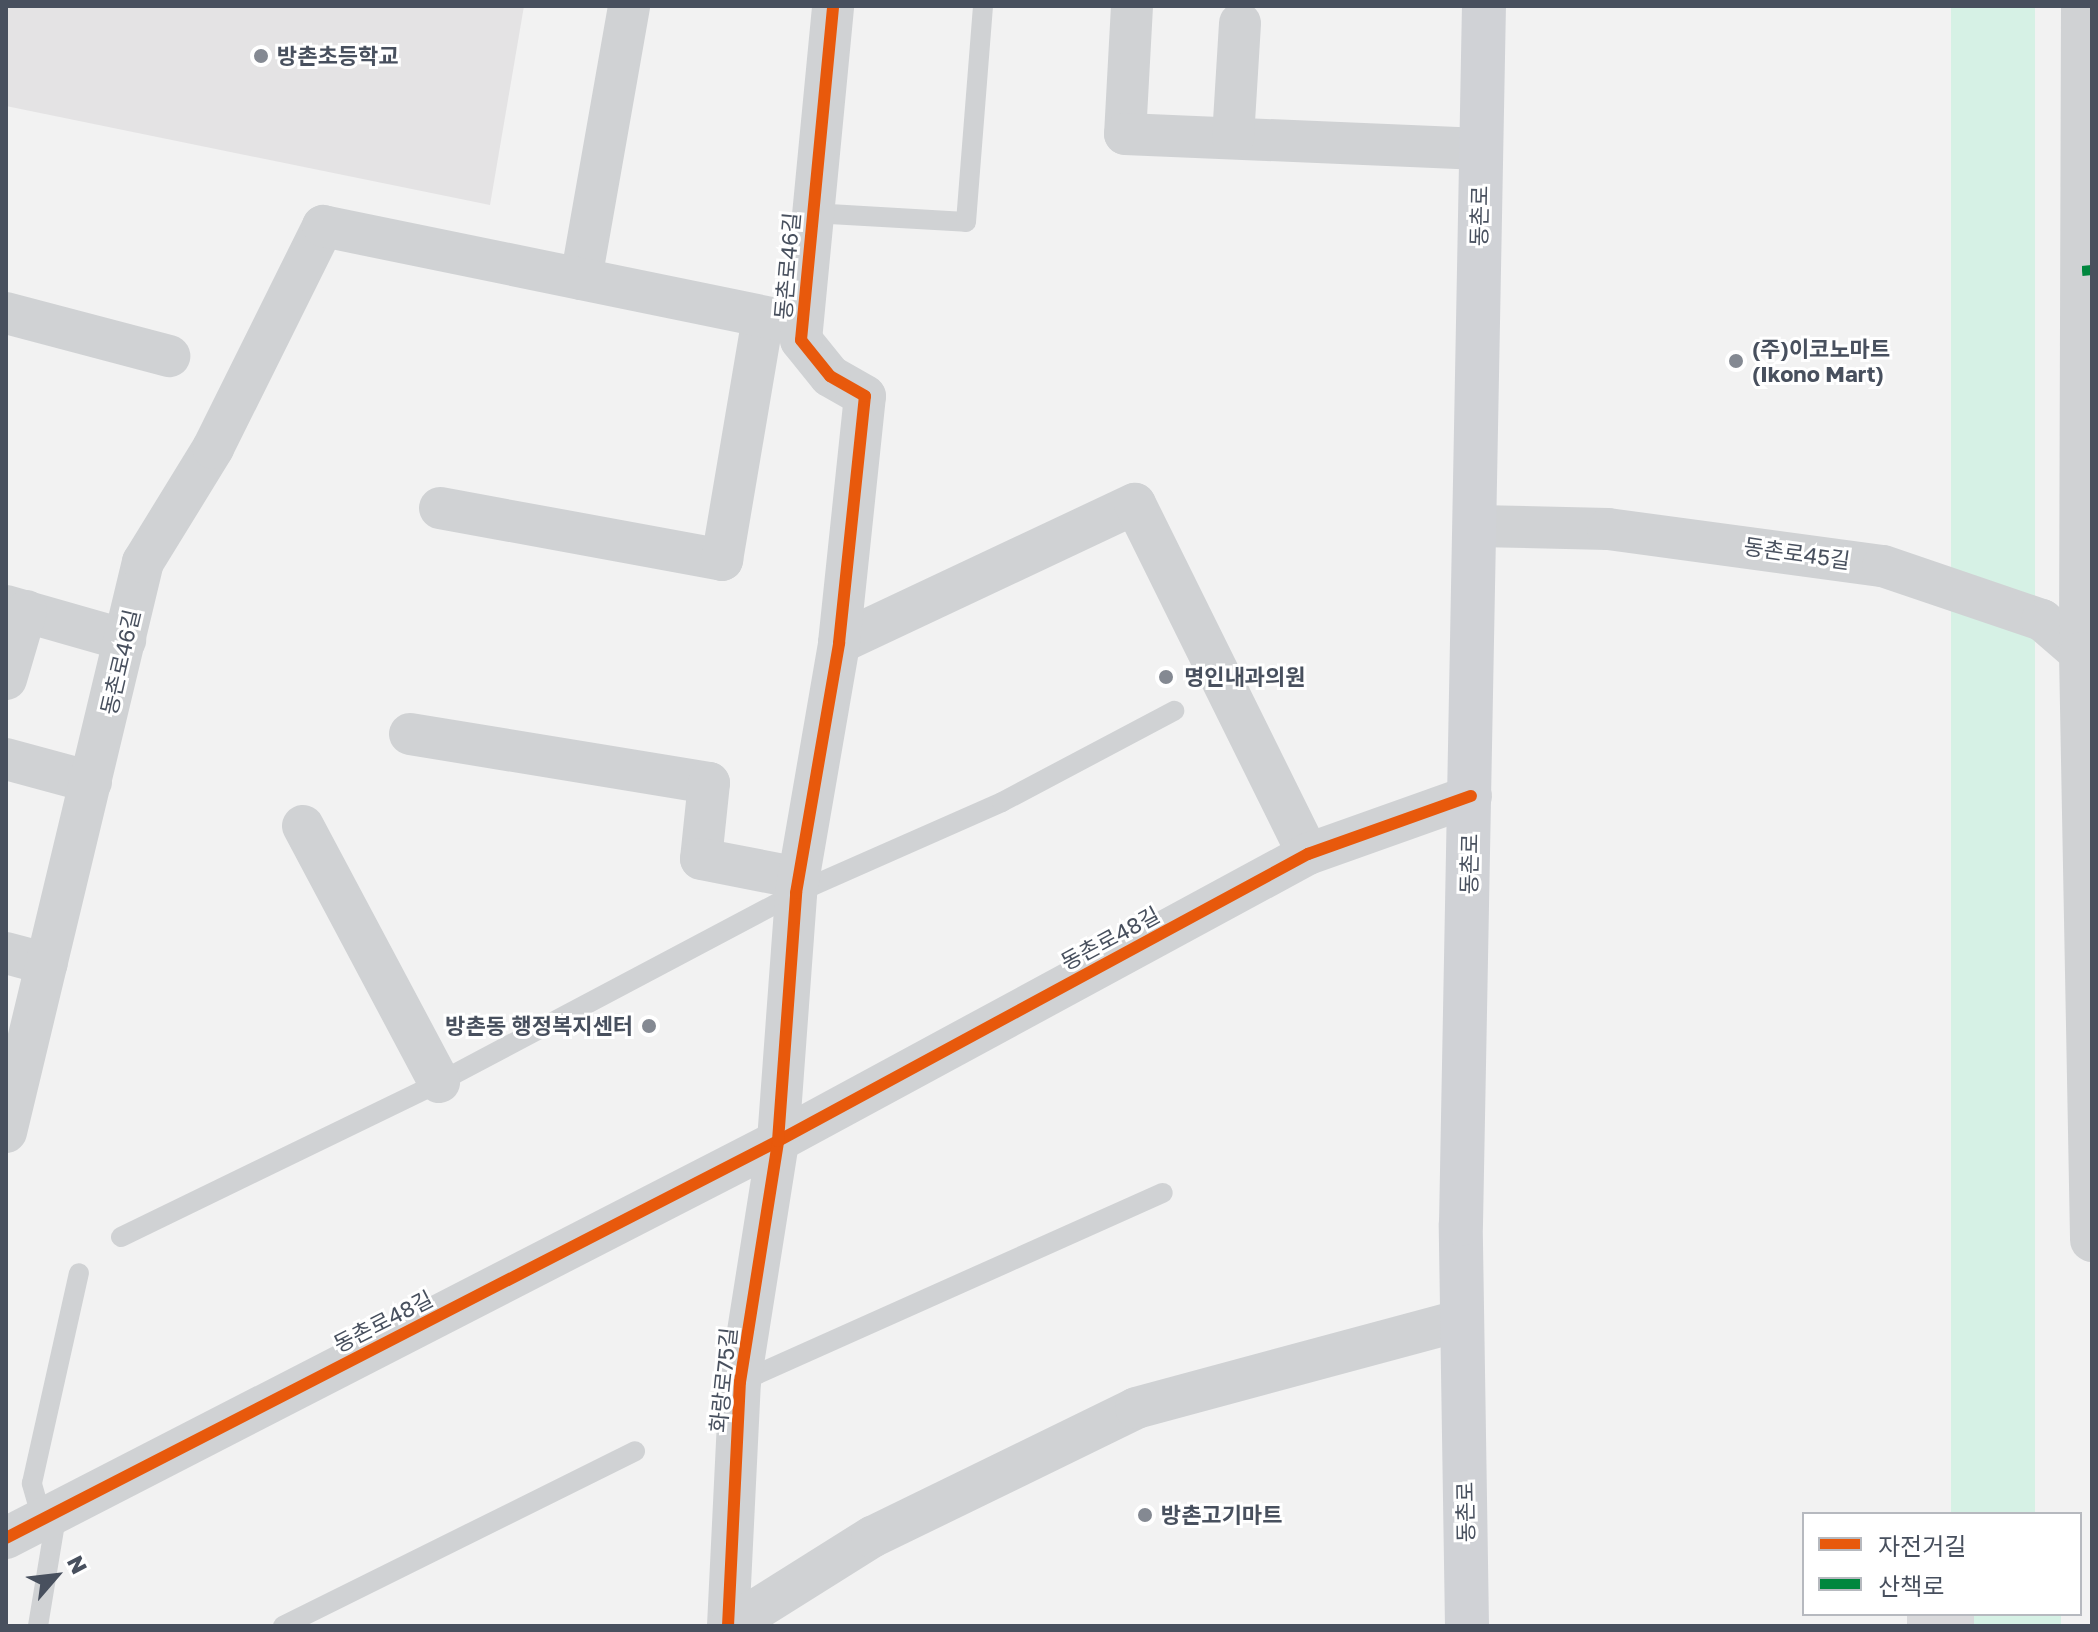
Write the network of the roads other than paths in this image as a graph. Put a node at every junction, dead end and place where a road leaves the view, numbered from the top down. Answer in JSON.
{"nodes":[{"id":1,"x":629,"y":6,"type":"edge"},
{"id":2,"x":833,"y":6,"type":"edge"},
{"id":3,"x":983,"y":6,"type":"edge"},
{"id":4,"x":1132,"y":6,"type":"edge"},
{"id":5,"x":1484,"y":6,"type":"edge"},
{"id":6,"x":2083,"y":6,"type":"edge"},
{"id":7,"x":1240,"y":23,"type":"dead end"},
{"id":8,"x":1233,"y":138,"type":"junction"},
{"id":9,"x":1481,"y":149,"type":"junction"},
{"id":10,"x":812,"y":213,"type":"junction"},
{"id":11,"x":2087,"y":271,"type":"edge"},
{"id":12,"x":581,"y":279,"type":"junction"},
{"id":13,"x":6,"y":313,"type":"edge"},
{"id":14,"x":782,"y":321,"type":"junction"},
{"id":15,"x":169,"y":356,"type":"dead end"},
{"id":16,"x":440,"y":508,"type":"dead end"},
{"id":17,"x":1477,"y":526,"type":"junction"},
{"id":18,"x":2087,"y":600,"type":"edge"},
{"id":19,"x":16,"y":608,"type":"edge"},
{"id":20,"x":125,"y":640,"type":"junction"},
{"id":21,"x":839,"y":643,"type":"junction"},
{"id":22,"x":2087,"y":658,"type":"edge"},
{"id":23,"x":6,"y":679,"type":"edge"},
{"id":24,"x":1174,"y":711,"type":"dead end"},
{"id":25,"x":410,"y":734,"type":"dead end"},
{"id":26,"x":6,"y":759,"type":"edge"},
{"id":27,"x":91,"y":782,"type":"junction"},
{"id":28,"x":1471,"y":796,"type":"junction"},
{"id":29,"x":303,"y":826,"type":"dead end"},
{"id":30,"x":1308,"y":854,"type":"junction"},
{"id":31,"x":798,"y":886,"type":"junction"},
{"id":32,"x":6,"y":953,"type":"edge"},
{"id":33,"x":47,"y":964,"type":"junction"},
{"id":34,"x":434,"y":1085,"type":"junction"},
{"id":35,"x":6,"y":1132,"type":"edge"},
{"id":36,"x":778,"y":1141,"type":"junction"},
{"id":37,"x":1163,"y":1193,"type":"dead end"},
{"id":38,"x":121,"y":1237,"type":"dead end"},
{"id":39,"x":2092,"y":1240,"type":"edge"},
{"id":40,"x":79,"y":1273,"type":"dead end"},
{"id":41,"x":1462,"y":1320,"type":"junction"},
{"id":42,"x":740,"y":1382,"type":"junction"},
{"id":43,"x":635,"y":1451,"type":"dead end"},
{"id":44,"x":35,"y":1523,"type":"edge"},
{"id":45,"x":38,"y":1626,"type":"edge"},
{"id":46,"x":283,"y":1626,"type":"edge"},
{"id":47,"x":729,"y":1626,"type":"edge"},
{"id":48,"x":1467,"y":1626,"type":"edge"}],
"edges":[{"from":1,"to":12,"type":"street"},
{"from":2,"to":10,"type":"street","name":"동촌로46길"},
{"from":3,"to":10,"type":"lane"},
{"from":4,"to":8,"type":"street"},
{"from":5,"to":9,"type":"main road","name":"동촌로"},
{"from":6,"to":11,"type":"street"},
{"from":7,"to":8,"type":"street"},
{"from":8,"to":9,"type":"street"},
{"from":9,"to":17,"type":"main road","name":"동촌로"},
{"from":10,"to":14,"type":"street","name":"동촌로46길"},
{"from":11,"to":18,"type":"street"},
{"from":12,"to":14,"type":"street"},
{"from":12,"to":20,"type":"street","name":"동촌로46길"},
{"from":13,"to":15,"type":"street"},
{"from":14,"to":16,"type":"street"},
{"from":14,"to":21,"type":"street","name":"동촌로46길"},
{"from":17,"to":22,"type":"street","name":"동촌로45길"},
{"from":17,"to":28,"type":"main road","name":"동촌로"},
{"from":18,"to":22,"type":"street"},
{"from":19,"to":20,"type":"street"},
{"from":19,"to":23,"type":"street"},
{"from":20,"to":27,"type":"street","name":"동촌로46길"},
{"from":21,"to":30,"type":"street"},
{"from":21,"to":31,"type":"street"},
{"from":22,"to":39,"type":"street"},
{"from":24,"to":31,"type":"lane"},
{"from":25,"to":31,"type":"street"},
{"from":26,"to":27,"type":"street"},
{"from":27,"to":33,"type":"street","name":"동촌로46길"},
{"from":28,"to":30,"type":"street","name":"동촌로48길"},
{"from":28,"to":41,"type":"main road","name":"동촌로"},
{"from":29,"to":34,"type":"street"},
{"from":30,"to":36,"type":"street","name":"동촌로48길"},
{"from":31,"to":34,"type":"lane"},
{"from":31,"to":36,"type":"street"},
{"from":32,"to":33,"type":"street"},
{"from":33,"to":35,"type":"street","name":"동촌로46길"},
{"from":34,"to":38,"type":"lane"},
{"from":36,"to":42,"type":"street","name":"화랑로75길"},
{"from":36,"to":44,"type":"street","name":"동촌로48길"},
{"from":37,"to":42,"type":"lane"},
{"from":40,"to":44,"type":"lane"},
{"from":41,"to":47,"type":"street","name":"화랑로75길"},
{"from":41,"to":48,"type":"main road","name":"동촌로"},
{"from":42,"to":47,"type":"street","name":"화랑로75길"},
{"from":43,"to":46,"type":"lane"},
{"from":44,"to":45,"type":"lane"}]}
